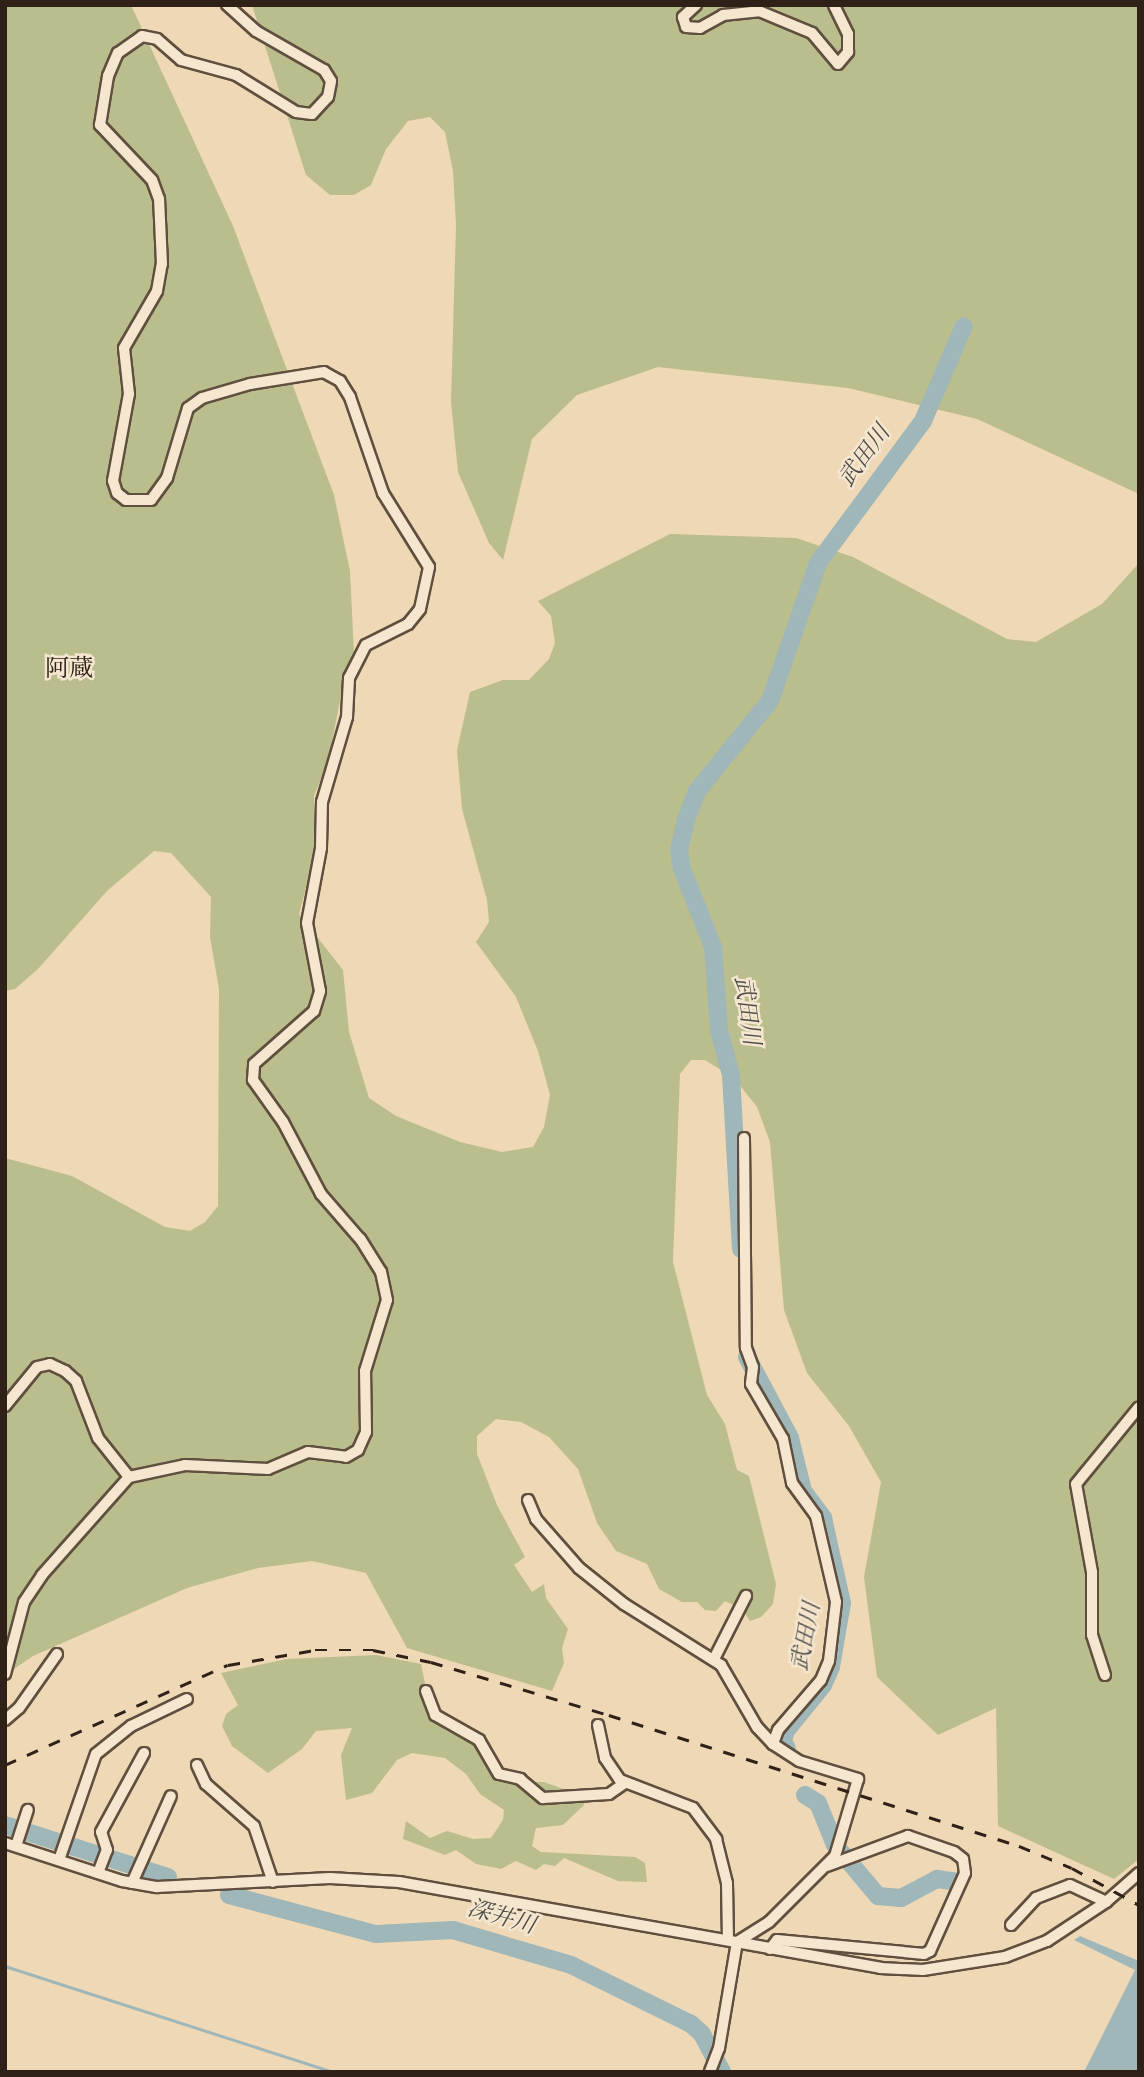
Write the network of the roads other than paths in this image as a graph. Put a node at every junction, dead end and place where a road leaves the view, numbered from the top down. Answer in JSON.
{"nodes":[{"id":1,"x":227,"y":5,"type":"edge"},
{"id":2,"x":696,"y":5,"type":"edge"},
{"id":3,"x":834,"y":5,"type":"edge"},
{"id":4,"x":744,"y":1138,"type":"dead end"},
{"id":5,"x":5,"y":1406,"type":"edge"},
{"id":6,"x":1139,"y":1407,"type":"edge"},
{"id":7,"x":128,"y":1477,"type":"junction"},
{"id":8,"x":528,"y":1500,"type":"dead end"},
{"id":9,"x":746,"y":1596,"type":"dead end"},
{"id":10,"x":57,"y":1654,"type":"dead end"},
{"id":11,"x":714,"y":1659,"type":"junction"},
{"id":12,"x":5,"y":1674,"type":"edge"},
{"id":13,"x":1105,"y":1675,"type":"dead end"},
{"id":14,"x":426,"y":1691,"type":"dead end"},
{"id":15,"x":187,"y":1699,"type":"dead end"},
{"id":16,"x":5,"y":1720,"type":"edge"},
{"id":17,"x":598,"y":1725,"type":"dead end"},
{"id":18,"x":773,"y":1744,"type":"junction"},
{"id":19,"x":145,"y":1754,"type":"dead end"},
{"id":20,"x":197,"y":1765,"type":"dead end"},
{"id":21,"x":625,"y":1783,"type":"junction"},
{"id":22,"x":171,"y":1796,"type":"dead end"},
{"id":23,"x":28,"y":1810,"type":"dead end"},
{"id":24,"x":10,"y":1844,"type":"edge"},
{"id":25,"x":60,"y":1860,"type":"junction"},
{"id":26,"x":827,"y":1866,"type":"junction"},
{"id":27,"x":1139,"y":1872,"type":"edge"},
{"id":28,"x":98,"y":1873,"type":"junction"},
{"id":29,"x":132,"y":1882,"type":"junction"},
{"id":30,"x":273,"y":1882,"type":"junction"},
{"id":31,"x":1106,"y":1902,"type":"junction"},
{"id":32,"x":1011,"y":1925,"type":"dead end"},
{"id":33,"x":733,"y":1941,"type":"junction"},
{"id":34,"x":771,"y":1949,"type":"junction"},
{"id":35,"x":710,"y":2072,"type":"edge"}],
"edges":[{"from":1,"to":7,"type":"street"},
{"from":2,"to":3,"type":"street"},
{"from":4,"to":18,"type":"street"},
{"from":5,"to":7,"type":"street"},
{"from":6,"to":13,"type":"street"},
{"from":7,"to":12,"type":"street"},
{"from":8,"to":11,"type":"street"},
{"from":9,"to":11,"type":"street"},
{"from":10,"to":16,"type":"street"},
{"from":11,"to":18,"type":"street"},
{"from":14,"to":21,"type":"street"},
{"from":15,"to":25,"type":"street"},
{"from":17,"to":21,"type":"street"},
{"from":18,"to":26,"type":"street"},
{"from":19,"to":28,"type":"street"},
{"from":20,"to":30,"type":"street"},
{"from":21,"to":33,"type":"street"},
{"from":22,"to":29,"type":"street"},
{"from":23,"to":24,"type":"street"},
{"from":24,"to":25,"type":"street"},
{"from":25,"to":28,"type":"street"},
{"from":26,"to":33,"type":"street"},
{"from":26,"to":34,"type":"street"},
{"from":27,"to":31,"type":"street"},
{"from":28,"to":29,"type":"street"},
{"from":29,"to":30,"type":"street"},
{"from":30,"to":33,"type":"street"},
{"from":31,"to":32,"type":"street"},
{"from":31,"to":34,"type":"street"},
{"from":33,"to":34,"type":"street"},
{"from":33,"to":35,"type":"street"}]}
